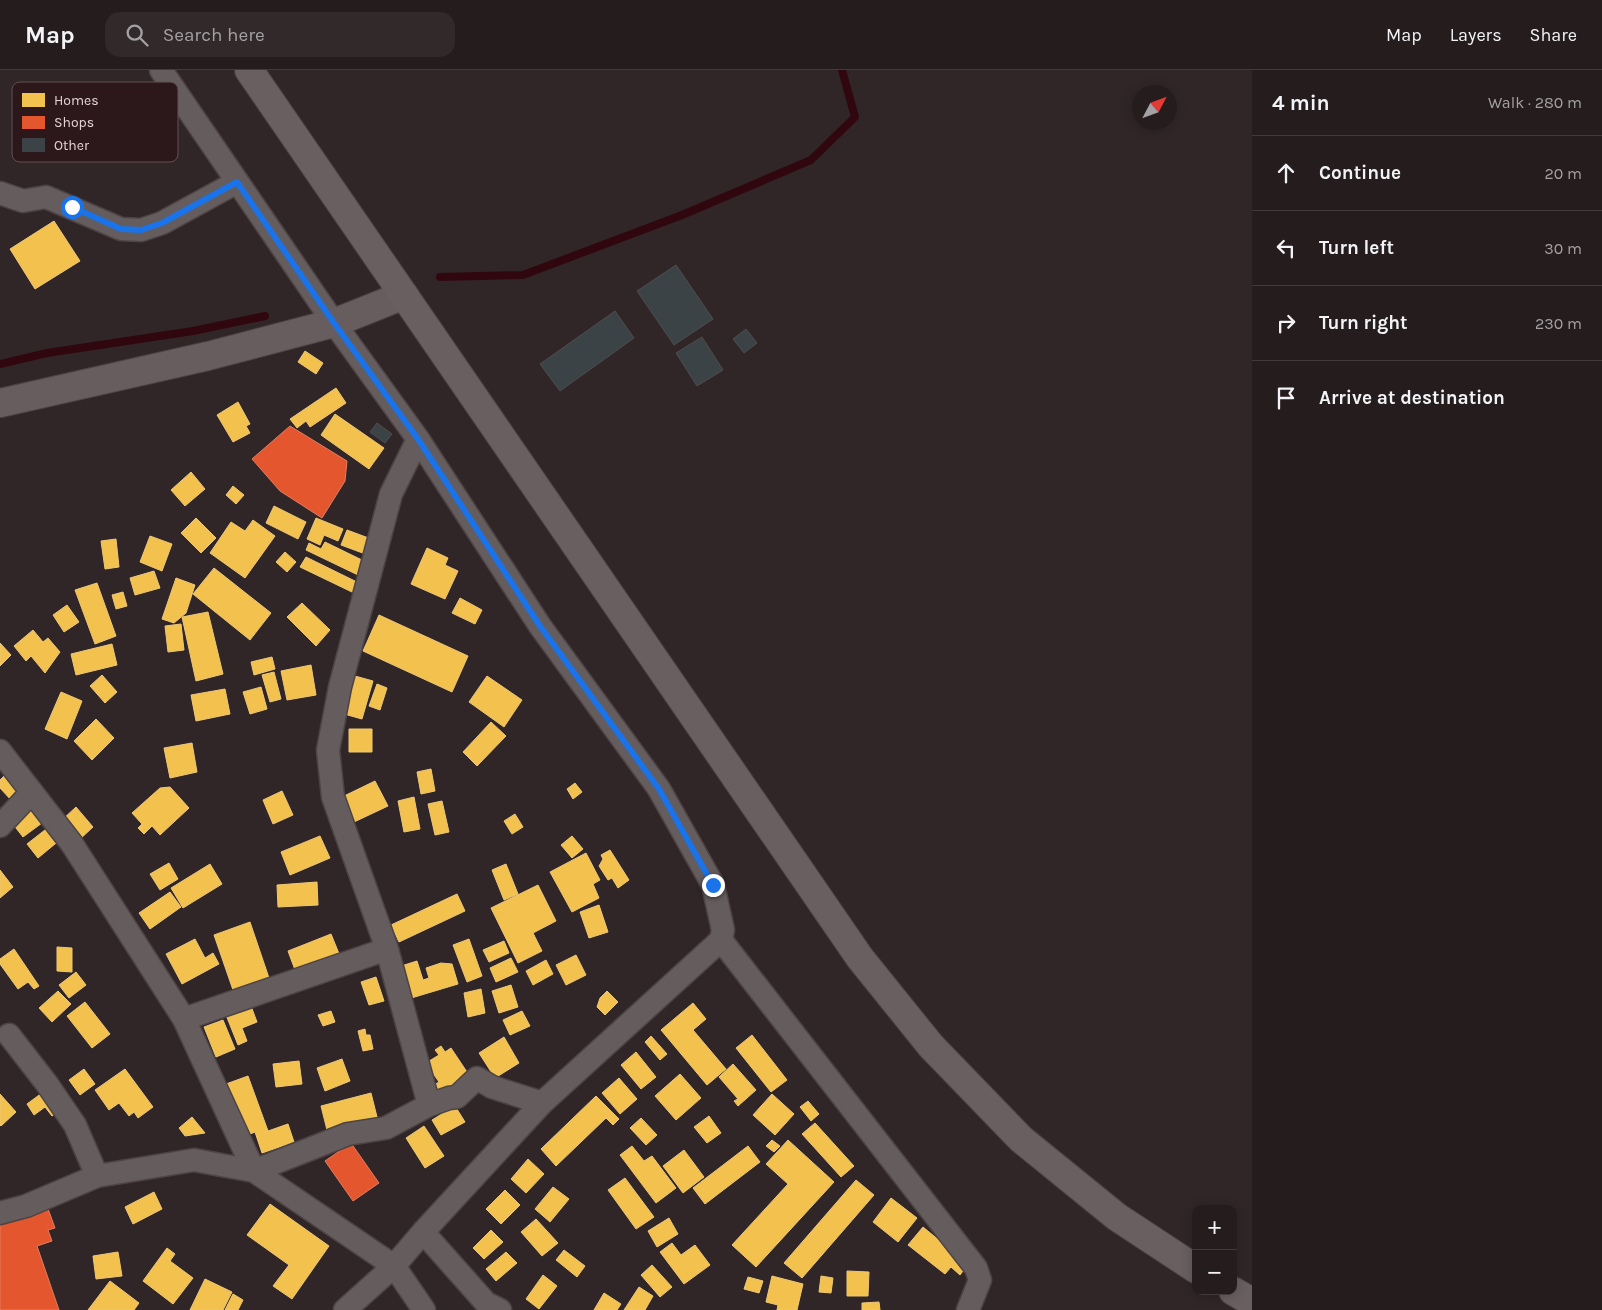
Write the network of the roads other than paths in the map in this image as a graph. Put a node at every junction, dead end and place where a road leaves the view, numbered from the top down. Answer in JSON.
{"nodes":[{"id":1,"x":161,"y":70,"type":"edge"},
{"id":2,"x":249,"y":70,"type":"edge"},
{"id":3,"x":169,"y":82,"type":"edge"},
{"id":4,"x":178,"y":95,"type":"edge"},
{"id":5,"x":237,"y":182,"type":"junction"},
{"id":6,"x":0,"y":193,"type":"edge"},
{"id":7,"x":404,"y":295,"type":"junction"},
{"id":8,"x":334,"y":323,"type":"junction"},
{"id":9,"x":0,"y":403,"type":"edge"},
{"id":10,"x":418,"y":439,"type":"junction"},
{"id":11,"x":0,"y":751,"type":"edge"},
{"id":12,"x":32,"y":792,"type":"junction"},
{"id":13,"x":0,"y":826,"type":"edge"},
{"id":14,"x":721,"y":940,"type":"junction"},
{"id":15,"x":388,"y":949,"type":"junction"},
{"id":16,"x":184,"y":1019,"type":"junction"},
{"id":17,"x":9,"y":1035,"type":"dead end"},
{"id":18,"x":542,"y":1103,"type":"junction"},
{"id":19,"x":429,"y":1106,"type":"junction"},
{"id":20,"x":254,"y":1171,"type":"junction"},
{"id":21,"x":96,"y":1176,"type":"junction"},
{"id":22,"x":0,"y":1213,"type":"edge"},
{"id":23,"x":423,"y":1232,"type":"junction"},
{"id":24,"x":394,"y":1266,"type":"junction"},
{"id":25,"x":1192,"y":1266,"type":"edge"},
{"id":26,"x":1237,"y":1293,"type":"edge"},
{"id":27,"x":1252,"y":1302,"type":"edge"},
{"id":28,"x":345,"y":1310,"type":"edge"},
{"id":29,"x":424,"y":1310,"type":"edge"},
{"id":30,"x":500,"y":1310,"type":"edge"},
{"id":31,"x":968,"y":1310,"type":"edge"}],
"edges":[{"from":1,"to":3,"type":"street"},
{"from":2,"to":7,"type":"highway"},
{"from":4,"to":5,"type":"street"},
{"from":5,"to":6,"type":"street"},
{"from":5,"to":8,"type":"street"},
{"from":7,"to":8,"type":"main road"},
{"from":7,"to":25,"type":"highway"},
{"from":8,"to":9,"type":"main road"},
{"from":8,"to":10,"type":"street"},
{"from":10,"to":14,"type":"street"},
{"from":10,"to":15,"type":"street"},
{"from":11,"to":12,"type":"street"},
{"from":12,"to":13,"type":"street"},
{"from":12,"to":16,"type":"street"},
{"from":14,"to":18,"type":"street"},
{"from":14,"to":31,"type":"street"},
{"from":15,"to":16,"type":"street"},
{"from":15,"to":19,"type":"street"},
{"from":16,"to":20,"type":"street"},
{"from":17,"to":21,"type":"street"},
{"from":18,"to":19,"type":"street"},
{"from":18,"to":23,"type":"street"},
{"from":19,"to":20,"type":"street"},
{"from":20,"to":21,"type":"street"},
{"from":20,"to":24,"type":"street"},
{"from":21,"to":22,"type":"street"},
{"from":23,"to":24,"type":"street"},
{"from":23,"to":30,"type":"street"},
{"from":24,"to":28,"type":"street"},
{"from":24,"to":29,"type":"street"},
{"from":26,"to":27,"type":"highway"}]}
